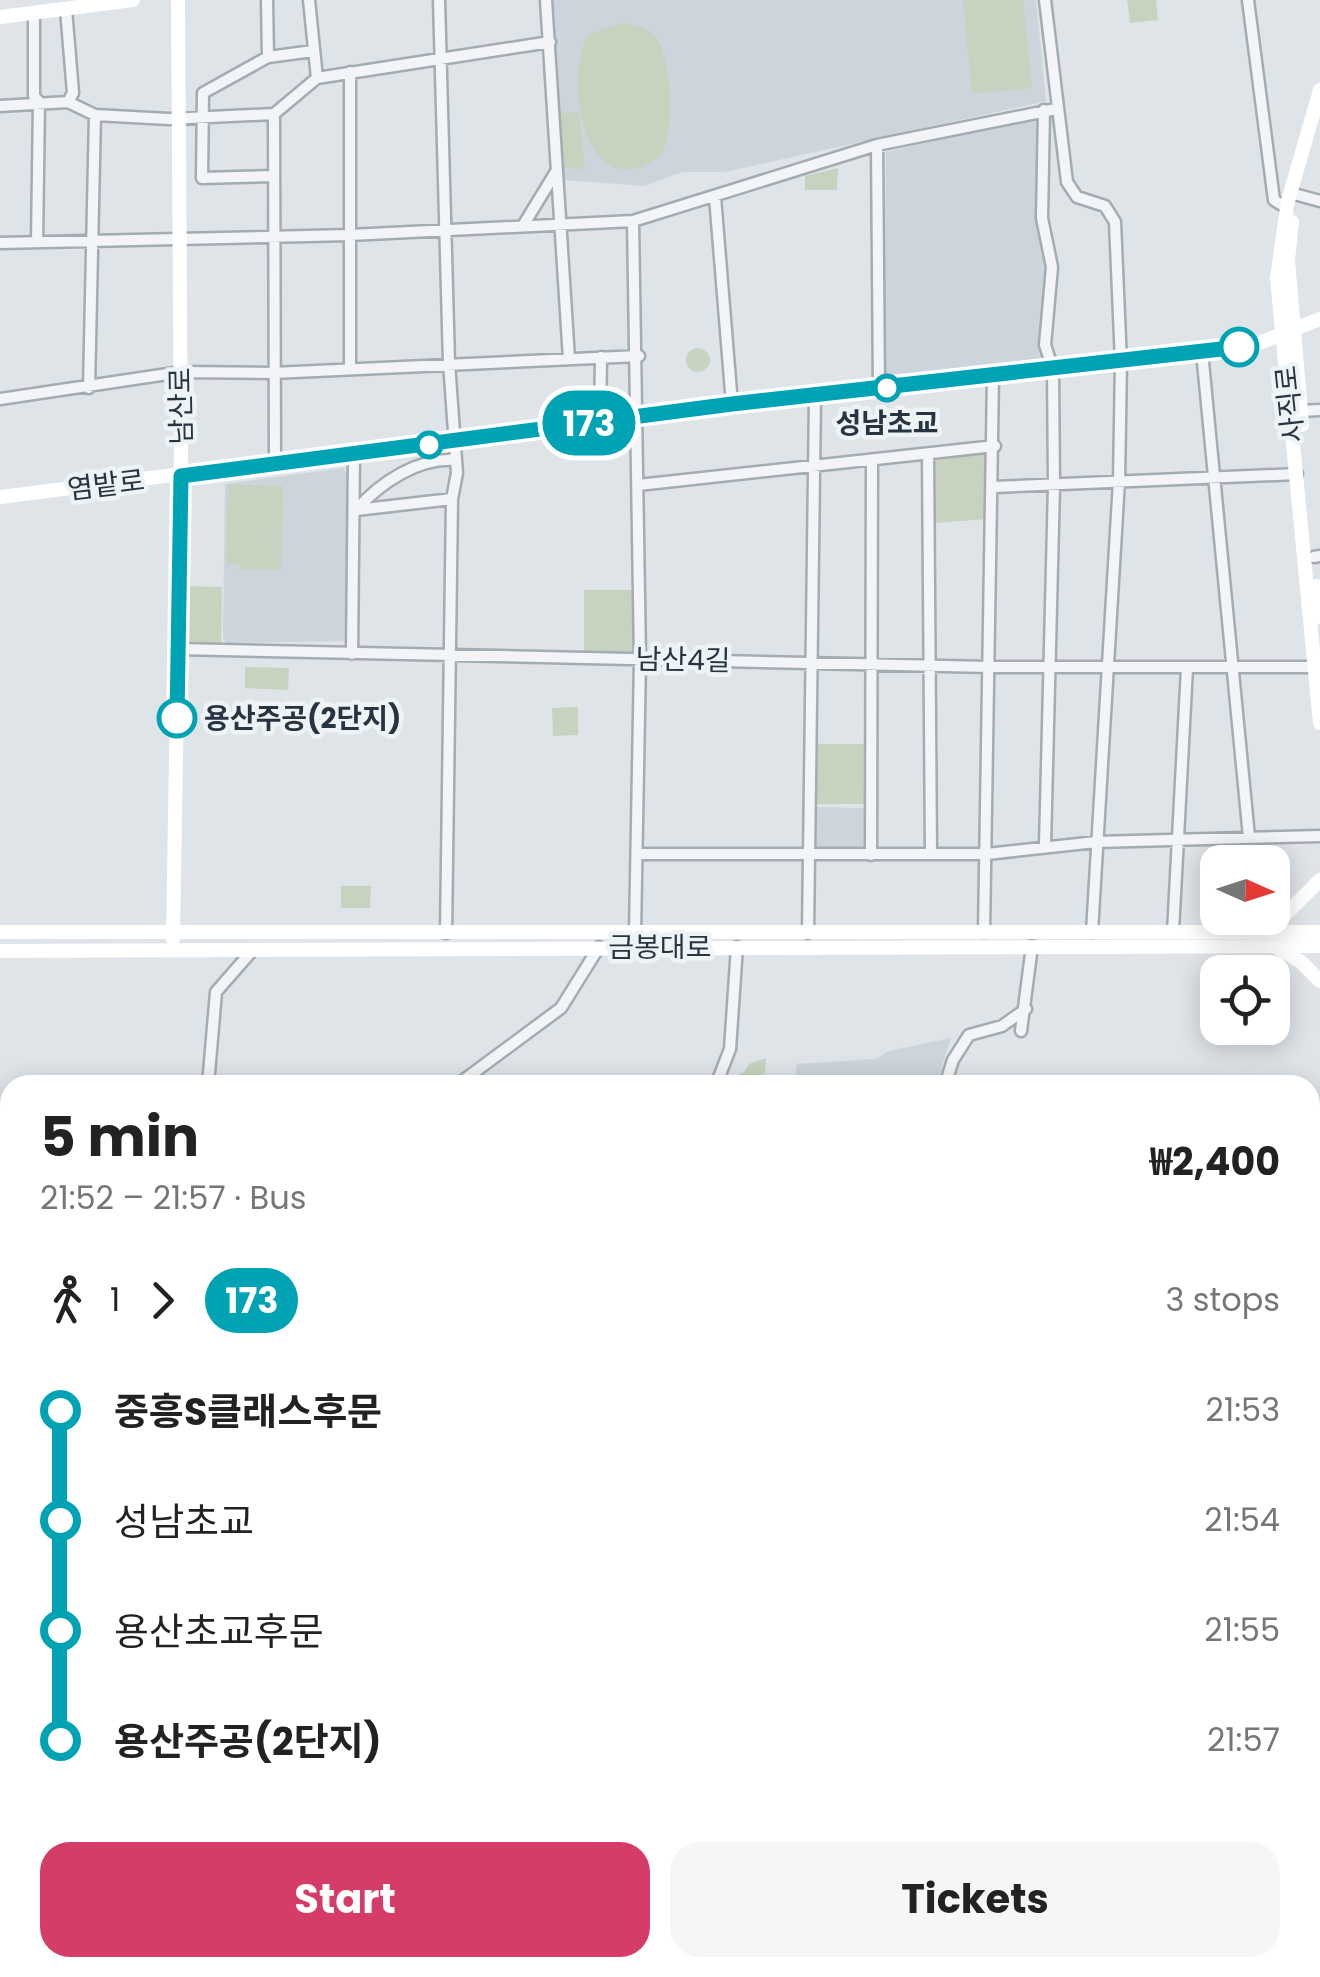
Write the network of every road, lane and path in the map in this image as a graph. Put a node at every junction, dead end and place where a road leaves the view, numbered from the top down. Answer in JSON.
{"nodes":[{"id":1,"x":134,"y":0,"type":"edge"},
{"id":2,"x":178,"y":0,"type":"edge"},
{"id":3,"x":268,"y":0,"type":"edge"},
{"id":4,"x":309,"y":0,"type":"edge"},
{"id":5,"x":440,"y":0,"type":"edge"},
{"id":6,"x":546,"y":0,"type":"edge"},
{"id":7,"x":1045,"y":0,"type":"edge"},
{"id":8,"x":1248,"y":0,"type":"edge"},
{"id":9,"x":66,"y":9,"type":"junction"},
{"id":10,"x":34,"y":14,"type":"junction"},
{"id":11,"x":0,"y":17,"type":"edge"},
{"id":12,"x":550,"y":42,"type":"junction"},
{"id":13,"x":312,"y":51,"type":"junction"},
{"id":14,"x":268,"y":57,"type":"junction"},
{"id":15,"x":443,"y":58,"type":"junction"},
{"id":16,"x":350,"y":72,"type":"junction"},
{"id":17,"x":317,"y":78,"type":"junction"},
{"id":18,"x":1320,"y":90,"type":"edge"},
{"id":19,"x":39,"y":102,"type":"junction"},
{"id":20,"x":68,"y":102,"type":"junction"},
{"id":21,"x":0,"y":106,"type":"edge"},
{"id":22,"x":1050,"y":109,"type":"junction"},
{"id":23,"x":274,"y":114,"type":"junction"},
{"id":24,"x":95,"y":115,"type":"junction"},
{"id":25,"x":178,"y":118,"type":"junction"},
{"id":26,"x":200,"y":118,"type":"junction"},
{"id":27,"x":1320,"y":120,"type":"edge"},
{"id":28,"x":877,"y":145,"type":"junction"},
{"id":29,"x":557,"y":169,"type":"junction"},
{"id":30,"x":273,"y":176,"type":"junction"},
{"id":31,"x":1298,"y":195,"type":"junction"},
{"id":32,"x":715,"y":197,"type":"junction"},
{"id":33,"x":1320,"y":201,"type":"edge"},
{"id":34,"x":1280,"y":204,"type":"junction"},
{"id":35,"x":633,"y":221,"type":"junction"},
{"id":36,"x":524,"y":224,"type":"junction"},
{"id":37,"x":561,"y":224,"type":"junction"},
{"id":38,"x":448,"y":228,"type":"junction"},
{"id":39,"x":350,"y":234,"type":"junction"},
{"id":40,"x":272,"y":237,"type":"junction"},
{"id":41,"x":89,"y":240,"type":"junction"},
{"id":42,"x":179,"y":240,"type":"junction"},
{"id":43,"x":37,"y":242,"type":"junction"},
{"id":44,"x":0,"y":244,"type":"edge"},
{"id":45,"x":1320,"y":319,"type":"edge"},
{"id":46,"x":1287,"y":333,"type":"junction"},
{"id":47,"x":1202,"y":352,"type":"junction"},
{"id":48,"x":638,"y":356,"type":"junction"},
{"id":49,"x":601,"y":357,"type":"junction"},
{"id":50,"x":569,"y":358,"type":"junction"},
{"id":51,"x":1121,"y":362,"type":"junction"},
{"id":52,"x":449,"y":364,"type":"junction"},
{"id":53,"x":350,"y":369,"type":"junction"},
{"id":54,"x":1052,"y":369,"type":"junction"},
{"id":55,"x":180,"y":372,"type":"junction"},
{"id":56,"x":273,"y":373,"type":"junction"},
{"id":57,"x":993,"y":376,"type":"junction"},
{"id":58,"x":88,"y":388,"type":"junction"},
{"id":59,"x":880,"y":388,"type":"junction"},
{"id":60,"x":815,"y":397,"type":"junction"},
{"id":61,"x":0,"y":400,"type":"edge"},
{"id":62,"x":732,"y":404,"type":"junction"},
{"id":63,"x":1320,"y":410,"type":"edge"},
{"id":64,"x":1300,"y":412,"type":"junction"},
{"id":65,"x":638,"y":416,"type":"junction"},
{"id":66,"x":600,"y":422,"type":"junction"},
{"id":67,"x":455,"y":441,"type":"junction"},
{"id":68,"x":995,"y":446,"type":"junction"},
{"id":69,"x":354,"y":454,"type":"junction"},
{"id":70,"x":928,"y":454,"type":"junction"},
{"id":71,"x":456,"y":460,"type":"junction"},
{"id":72,"x":872,"y":460,"type":"junction"},
{"id":73,"x":275,"y":464,"type":"junction"},
{"id":74,"x":812,"y":466,"type":"junction"},
{"id":75,"x":1297,"y":474,"type":"junction"},
{"id":76,"x":181,"y":476,"type":"junction"},
{"id":77,"x":1211,"y":477,"type":"junction"},
{"id":78,"x":1119,"y":482,"type":"junction"},
{"id":79,"x":638,"y":485,"type":"junction"},
{"id":80,"x":1054,"y":486,"type":"junction"},
{"id":81,"x":994,"y":488,"type":"junction"},
{"id":82,"x":0,"y":497,"type":"edge"},
{"id":83,"x":452,"y":500,"type":"junction"},
{"id":84,"x":356,"y":510,"type":"junction"},
{"id":85,"x":1317,"y":556,"type":"edge"},
{"id":86,"x":1320,"y":617,"type":"edge"},
{"id":87,"x":178,"y":649,"type":"junction"},
{"id":88,"x":352,"y":654,"type":"junction"},
{"id":89,"x":450,"y":657,"type":"junction"},
{"id":90,"x":640,"y":658,"type":"junction"},
{"id":91,"x":812,"y":662,"type":"junction"},
{"id":92,"x":870,"y":665,"type":"junction"},
{"id":93,"x":932,"y":666,"type":"junction"},
{"id":94,"x":1050,"y":666,"type":"junction"},
{"id":95,"x":1318,"y":666,"type":"edge"},
{"id":96,"x":1108,"y":667,"type":"junction"},
{"id":97,"x":1231,"y":667,"type":"junction"},
{"id":98,"x":989,"y":668,"type":"junction"},
{"id":99,"x":1187,"y":668,"type":"junction"},
{"id":100,"x":1320,"y":723,"type":"edge"},
{"id":101,"x":1320,"y":836,"type":"edge"},
{"id":102,"x":1249,"y":837,"type":"junction"},
{"id":103,"x":1178,"y":838,"type":"junction"},
{"id":104,"x":1096,"y":842,"type":"junction"},
{"id":105,"x":1045,"y":846,"type":"junction"},
{"id":106,"x":637,"y":854,"type":"junction"},
{"id":107,"x":931,"y":854,"type":"junction"},
{"id":108,"x":987,"y":854,"type":"junction"},
{"id":109,"x":871,"y":855,"type":"junction"},
{"id":110,"x":810,"y":857,"type":"junction"},
{"id":111,"x":1320,"y":880,"type":"edge"},
{"id":112,"x":0,"y":932,"type":"edge"},
{"id":113,"x":446,"y":932,"type":"junction"},
{"id":114,"x":808,"y":932,"type":"junction"},
{"id":115,"x":984,"y":932,"type":"junction"},
{"id":116,"x":1092,"y":932,"type":"junction"},
{"id":117,"x":1174,"y":932,"type":"junction"},
{"id":118,"x":1320,"y":932,"type":"edge"},
{"id":119,"x":635,"y":933,"type":"junction"},
{"id":120,"x":1272,"y":939,"type":"junction"},
{"id":121,"x":173,"y":940,"type":"junction"},
{"id":122,"x":1032,"y":946,"type":"junction"},
{"id":123,"x":1320,"y":946,"type":"edge"},
{"id":124,"x":599,"y":947,"type":"junction"},
{"id":125,"x":737,"y":947,"type":"junction"},
{"id":126,"x":256,"y":948,"type":"junction"},
{"id":127,"x":0,"y":951,"type":"edge"},
{"id":128,"x":1320,"y":981,"type":"edge"},
{"id":129,"x":1026,"y":1008,"type":"junction"},
{"id":130,"x":1021,"y":1031,"type":"dead end"},
{"id":131,"x":209,"y":1075,"type":"edge"},
{"id":132,"x":471,"y":1075,"type":"edge"},
{"id":133,"x":720,"y":1075,"type":"edge"},
{"id":134,"x":948,"y":1075,"type":"edge"}],
"edges":[{"from":1,"to":9,"type":"street"},
{"from":2,"to":25,"type":"street","name":"남산로"},
{"from":3,"to":14,"type":"street"},
{"from":4,"to":13,"type":"street"},
{"from":5,"to":15,"type":"street"},
{"from":6,"to":12,"type":"street"},
{"from":7,"to":22,"type":"street"},
{"from":8,"to":34,"type":"street"},
{"from":9,"to":10,"type":"street"},
{"from":9,"to":20,"type":"street"},
{"from":10,"to":11,"type":"street"},
{"from":10,"to":19,"type":"street"},
{"from":12,"to":15,"type":"street"},
{"from":12,"to":29,"type":"street"},
{"from":13,"to":14,"type":"street"},
{"from":13,"to":17,"type":"street"},
{"from":14,"to":26,"type":"street"},
{"from":15,"to":16,"type":"street"},
{"from":15,"to":38,"type":"street"},
{"from":16,"to":17,"type":"street"},
{"from":16,"to":39,"type":"street"},
{"from":17,"to":23,"type":"street"},
{"from":18,"to":34,"type":"street","name":"사직로"},
{"from":19,"to":20,"type":"street"},
{"from":19,"to":21,"type":"street"},
{"from":19,"to":43,"type":"street"},
{"from":20,"to":24,"type":"street"},
{"from":22,"to":28,"type":"street"},
{"from":22,"to":51,"type":"street"},
{"from":22,"to":54,"type":"street"},
{"from":23,"to":26,"type":"street"},
{"from":23,"to":30,"type":"street"},
{"from":24,"to":25,"type":"street"},
{"from":24,"to":41,"type":"street"},
{"from":25,"to":26,"type":"street"},
{"from":25,"to":42,"type":"street","name":"남산로"},
{"from":26,"to":30,"type":"street"},
{"from":27,"to":31,"type":"street","name":"사직로"},
{"from":28,"to":32,"type":"street"},
{"from":28,"to":59,"type":"street"},
{"from":29,"to":36,"type":"street"},
{"from":29,"to":37,"type":"street"},
{"from":30,"to":40,"type":"street"},
{"from":31,"to":33,"type":"street"},
{"from":31,"to":46,"type":"street","name":"사직로"},
{"from":32,"to":35,"type":"street"},
{"from":32,"to":62,"type":"street"},
{"from":34,"to":46,"type":"street","name":"사직로"},
{"from":35,"to":37,"type":"street"},
{"from":35,"to":48,"type":"street"},
{"from":36,"to":37,"type":"street"},
{"from":36,"to":38,"type":"street"},
{"from":37,"to":50,"type":"street"},
{"from":38,"to":39,"type":"street"},
{"from":38,"to":52,"type":"street"},
{"from":39,"to":40,"type":"street"},
{"from":39,"to":53,"type":"street"},
{"from":40,"to":42,"type":"street"},
{"from":40,"to":56,"type":"street"},
{"from":41,"to":42,"type":"street"},
{"from":41,"to":43,"type":"street"},
{"from":41,"to":58,"type":"street"},
{"from":42,"to":55,"type":"street","name":"남산로"},
{"from":43,"to":44,"type":"street"},
{"from":45,"to":46,"type":"street","name":"염밭로"},
{"from":46,"to":47,"type":"street","name":"염밭로"},
{"from":46,"to":64,"type":"street","name":"사직로"},
{"from":46,"to":75,"type":"street","name":"사직로"},
{"from":47,"to":51,"type":"street","name":"염밭로"},
{"from":47,"to":77,"type":"street"},
{"from":48,"to":49,"type":"street"},
{"from":48,"to":65,"type":"street"},
{"from":49,"to":50,"type":"street"},
{"from":49,"to":66,"type":"street"},
{"from":50,"to":52,"type":"street"},
{"from":51,"to":54,"type":"street","name":"염밭로"},
{"from":51,"to":78,"type":"street"},
{"from":52,"to":53,"type":"street"},
{"from":52,"to":67,"type":"street"},
{"from":53,"to":56,"type":"street"},
{"from":54,"to":57,"type":"street","name":"염밭로"},
{"from":54,"to":80,"type":"street"},
{"from":55,"to":56,"type":"street"},
{"from":55,"to":58,"type":"street"},
{"from":55,"to":76,"type":"street","name":"남산로"},
{"from":56,"to":73,"type":"street"},
{"from":57,"to":59,"type":"street","name":"염밭로"},
{"from":57,"to":68,"type":"street"},
{"from":58,"to":61,"type":"street"},
{"from":59,"to":60,"type":"street","name":"염밭로"},
{"from":60,"to":62,"type":"street","name":"염밭로"},
{"from":60,"to":74,"type":"street"},
{"from":62,"to":65,"type":"street","name":"염밭로"},
{"from":63,"to":64,"type":"street","name":"사직로"},
{"from":64,"to":85,"type":"street","name":"사직로"},
{"from":65,"to":66,"type":"street","name":"염밭로"},
{"from":65,"to":79,"type":"street"},
{"from":66,"to":67,"type":"street","name":"염밭로"},
{"from":67,"to":69,"type":"street","name":"염밭로"},
{"from":67,"to":71,"type":"street"},
{"from":68,"to":70,"type":"street"},
{"from":68,"to":81,"type":"street"},
{"from":69,"to":73,"type":"street","name":"염밭로"},
{"from":69,"to":84,"type":"street"},
{"from":70,"to":72,"type":"street"},
{"from":70,"to":93,"type":"street"},
{"from":71,"to":83,"type":"street"},
{"from":71,"to":84,"type":"street"},
{"from":72,"to":74,"type":"street"},
{"from":72,"to":92,"type":"street"},
{"from":73,"to":76,"type":"street","name":"염밭로"},
{"from":74,"to":79,"type":"street"},
{"from":74,"to":91,"type":"street"},
{"from":75,"to":77,"type":"street"},
{"from":75,"to":95,"type":"street","name":"사직로"},
{"from":76,"to":82,"type":"street","name":"염밭로"},
{"from":76,"to":87,"type":"street","name":"남산로"},
{"from":77,"to":78,"type":"street"},
{"from":77,"to":97,"type":"street"},
{"from":78,"to":80,"type":"street"},
{"from":78,"to":96,"type":"street"},
{"from":79,"to":90,"type":"street"},
{"from":80,"to":81,"type":"street"},
{"from":80,"to":94,"type":"street"},
{"from":81,"to":98,"type":"street"},
{"from":83,"to":84,"type":"street"},
{"from":83,"to":89,"type":"street"},
{"from":84,"to":88,"type":"street"},
{"from":85,"to":86,"type":"street","name":"사직로"},
{"from":87,"to":88,"type":"street","name":"남산4길"},
{"from":87,"to":121,"type":"street","name":"남산로"},
{"from":88,"to":89,"type":"street","name":"남산4길"},
{"from":89,"to":90,"type":"street","name":"남산4길"},
{"from":89,"to":113,"type":"street"},
{"from":90,"to":91,"type":"street","name":"남산4길"},
{"from":90,"to":106,"type":"street"},
{"from":91,"to":92,"type":"street","name":"남산4길"},
{"from":91,"to":110,"type":"street"},
{"from":92,"to":93,"type":"street","name":"남산4길"},
{"from":92,"to":109,"type":"street"},
{"from":93,"to":98,"type":"street","name":"남산4길"},
{"from":93,"to":107,"type":"street"},
{"from":94,"to":96,"type":"street","name":"남산4길"},
{"from":94,"to":98,"type":"street","name":"남산4길"},
{"from":94,"to":105,"type":"street"},
{"from":95,"to":97,"type":"street","name":"남산4길"},
{"from":95,"to":100,"type":"street","name":"사직로"},
{"from":96,"to":99,"type":"street","name":"남산4길"},
{"from":96,"to":104,"type":"street"},
{"from":97,"to":99,"type":"street","name":"남산4길"},
{"from":97,"to":102,"type":"street"},
{"from":98,"to":108,"type":"street"},
{"from":99,"to":103,"type":"street"},
{"from":101,"to":102,"type":"street"},
{"from":102,"to":103,"type":"street"},
{"from":103,"to":104,"type":"street"},
{"from":103,"to":117,"type":"street"},
{"from":104,"to":105,"type":"street"},
{"from":104,"to":116,"type":"street"},
{"from":105,"to":108,"type":"street"},
{"from":106,"to":110,"type":"street"},
{"from":106,"to":119,"type":"street"},
{"from":107,"to":108,"type":"street"},
{"from":107,"to":109,"type":"street"},
{"from":108,"to":115,"type":"street"},
{"from":109,"to":110,"type":"street"},
{"from":110,"to":114,"type":"street"},
{"from":111,"to":120,"type":"street"},
{"from":112,"to":121,"type":"street","name":"금봉대로"},
{"from":113,"to":119,"type":"street","name":"금봉대로"},
{"from":113,"to":121,"type":"street","name":"금봉대로"},
{"from":114,"to":115,"type":"street","name":"금봉대로"},
{"from":114,"to":119,"type":"street","name":"금봉대로"},
{"from":115,"to":116,"type":"street","name":"금봉대로"},
{"from":116,"to":117,"type":"street","name":"금봉대로"},
{"from":117,"to":120,"type":"street","name":"금봉대로"},
{"from":118,"to":120,"type":"street","name":"금봉대로"},
{"from":120,"to":122,"type":"street","name":"금봉대로"},
{"from":120,"to":123,"type":"street","name":"금봉대로"},
{"from":120,"to":128,"type":"street"},
{"from":121,"to":126,"type":"street","name":"금봉대로"},
{"from":121,"to":127,"type":"street","name":"금봉대로"},
{"from":122,"to":125,"type":"street","name":"금봉대로"},
{"from":122,"to":129,"type":"street"},
{"from":124,"to":125,"type":"street","name":"금봉대로"},
{"from":124,"to":126,"type":"street","name":"금봉대로"},
{"from":124,"to":132,"type":"street"},
{"from":125,"to":133,"type":"street"},
{"from":126,"to":131,"type":"street"},
{"from":129,"to":130,"type":"street"},
{"from":129,"to":134,"type":"street"}]}
